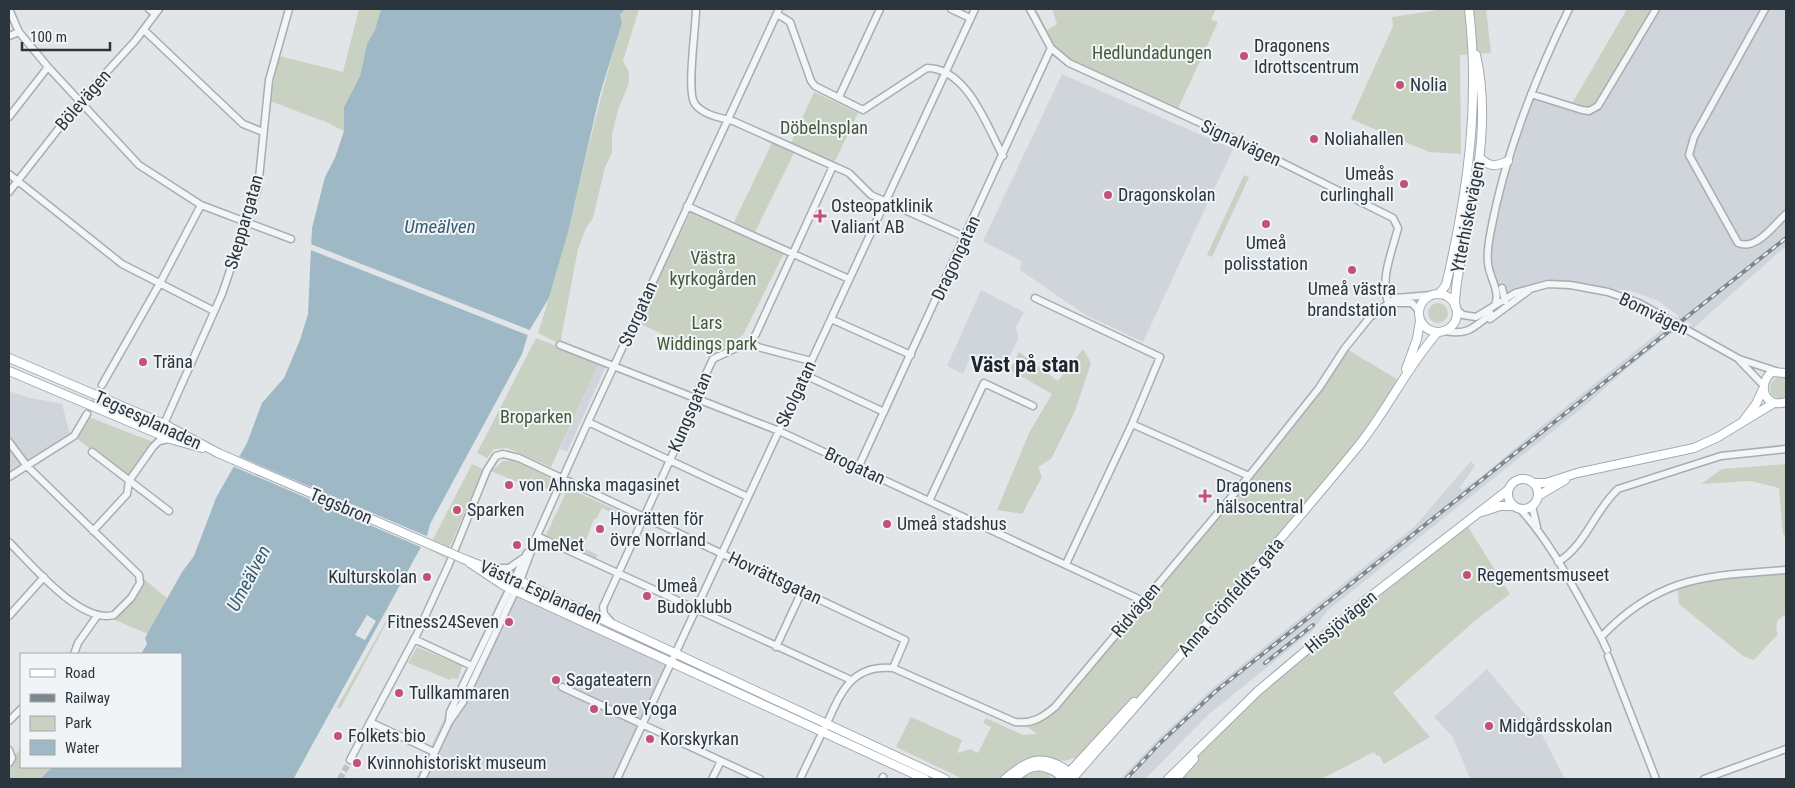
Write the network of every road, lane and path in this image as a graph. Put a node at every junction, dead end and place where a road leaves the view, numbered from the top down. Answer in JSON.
{"nodes":[{"id":1,"x":9,"y":9,"type":"edge"},
{"id":2,"x":149,"y":9,"type":"edge"},
{"id":3,"x":289,"y":9,"type":"edge"},
{"id":4,"x":696,"y":9,"type":"edge"},
{"id":5,"x":880,"y":9,"type":"edge"},
{"id":6,"x":951,"y":9,"type":"edge"},
{"id":7,"x":975,"y":9,"type":"edge"},
{"id":8,"x":1030,"y":9,"type":"edge"},
{"id":9,"x":1469,"y":9,"type":"edge"},
{"id":10,"x":1569,"y":9,"type":"edge"},
{"id":11,"x":1656,"y":9,"type":"edge"},
{"id":12,"x":1766,"y":9,"type":"edge"},
{"id":13,"x":157,"y":11,"type":"edge"},
{"id":14,"x":778,"y":11,"type":"edge"},
{"id":15,"x":970,"y":18,"type":"junction"},
{"id":16,"x":144,"y":30,"type":"junction"},
{"id":17,"x":19,"y":32,"type":"junction"},
{"id":18,"x":9,"y":36,"type":"edge"},
{"id":19,"x":1472,"y":38,"type":"junction"},
{"id":20,"x":1051,"y":48,"type":"junction"},
{"id":21,"x":48,"y":67,"type":"junction"},
{"id":22,"x":946,"y":72,"type":"junction"},
{"id":23,"x":1531,"y":94,"type":"junction"},
{"id":24,"x":839,"y":97,"type":"junction"},
{"id":25,"x":81,"y":100,"type":"junction"},
{"id":26,"x":9,"y":117,"type":"edge"},
{"id":27,"x":727,"y":120,"type":"junction"},
{"id":28,"x":264,"y":132,"type":"junction"},
{"id":29,"x":1003,"y":156,"type":"junction"},
{"id":30,"x":1480,"y":158,"type":"junction"},
{"id":31,"x":1508,"y":161,"type":"junction"},
{"id":32,"x":833,"y":166,"type":"junction"},
{"id":33,"x":9,"y":174,"type":"edge"},
{"id":34,"x":16,"y":181,"type":"junction"},
{"id":35,"x":9,"y":192,"type":"edge"},
{"id":36,"x":886,"y":201,"type":"junction"},
{"id":37,"x":201,"y":206,"type":"junction"},
{"id":38,"x":687,"y":206,"type":"junction"},
{"id":39,"x":1786,"y":214,"type":"edge"},
{"id":40,"x":246,"y":222,"type":"junction"},
{"id":41,"x":965,"y":237,"type":"junction"},
{"id":42,"x":291,"y":239,"type":"dead end"},
{"id":43,"x":793,"y":253,"type":"junction"},
{"id":44,"x":849,"y":279,"type":"junction"},
{"id":45,"x":160,"y":283,"type":"junction"},
{"id":46,"x":1499,"y":290,"type":"junction"},
{"id":47,"x":1435,"y":295,"type":"junction"},
{"id":48,"x":1517,"y":295,"type":"junction"},
{"id":49,"x":1035,"y":298,"type":"dead end"},
{"id":50,"x":1505,"y":299,"type":"junction"},
{"id":51,"x":1388,"y":303,"type":"junction"},
{"id":52,"x":1495,"y":305,"type":"junction"},
{"id":53,"x":1456,"y":307,"type":"junction"},
{"id":54,"x":214,"y":310,"type":"junction"},
{"id":55,"x":1419,"y":311,"type":"junction"},
{"id":56,"x":831,"y":319,"type":"junction"},
{"id":57,"x":1420,"y":321,"type":"junction"},
{"id":58,"x":1476,"y":327,"type":"junction"},
{"id":59,"x":1446,"y":331,"type":"junction"},
{"id":60,"x":1437,"y":332,"type":"junction"},
{"id":61,"x":750,"y":341,"type":"junction"},
{"id":62,"x":560,"y":345,"type":"dead end"},
{"id":63,"x":911,"y":355,"type":"junction"},
{"id":64,"x":9,"y":358,"type":"edge"},
{"id":65,"x":1739,"y":359,"type":"junction"},
{"id":66,"x":811,"y":361,"type":"junction"},
{"id":67,"x":614,"y":366,"type":"junction"},
{"id":68,"x":9,"y":371,"type":"edge"},
{"id":69,"x":1777,"y":371,"type":"junction"},
{"id":70,"x":1786,"y":373,"type":"edge"},
{"id":71,"x":805,"y":375,"type":"junction"},
{"id":72,"x":102,"y":385,"type":"tunnel mouth"},
{"id":73,"x":1763,"y":387,"type":"junction"},
{"id":74,"x":695,"y":398,"type":"junction"},
{"id":75,"x":1786,"y":402,"type":"edge"},
{"id":76,"x":1774,"y":403,"type":"junction"},
{"id":77,"x":1388,"y":404,"type":"junction"},
{"id":78,"x":1033,"y":406,"type":"dead end"},
{"id":79,"x":884,"y":412,"type":"junction"},
{"id":80,"x":87,"y":414,"type":"tunnel mouth"},
{"id":81,"x":588,"y":422,"type":"junction"},
{"id":82,"x":164,"y":424,"type":"junction"},
{"id":83,"x":1132,"y":424,"type":"junction"},
{"id":84,"x":1740,"y":425,"type":"junction"},
{"id":85,"x":779,"y":431,"type":"junction"},
{"id":86,"x":170,"y":439,"type":"junction"},
{"id":87,"x":9,"y":442,"type":"edge"},
{"id":88,"x":1786,"y":449,"type":"edge"},
{"id":89,"x":92,"y":452,"type":"dead end"},
{"id":90,"x":218,"y":453,"type":"junction"},
{"id":91,"x":669,"y":460,"type":"junction"},
{"id":92,"x":27,"y":466,"type":"junction"},
{"id":93,"x":858,"y":468,"type":"junction"},
{"id":94,"x":1577,"y":473,"type":"junction"},
{"id":95,"x":1249,"y":476,"type":"junction"},
{"id":96,"x":9,"y":478,"type":"edge"},
{"id":97,"x":562,"y":478,"type":"junction"},
{"id":98,"x":129,"y":481,"type":"junction"},
{"id":99,"x":1533,"y":483,"type":"junction"},
{"id":100,"x":1508,"y":490,"type":"junction"},
{"id":101,"x":1538,"y":496,"type":"junction"},
{"id":102,"x":748,"y":497,"type":"junction"},
{"id":103,"x":929,"y":501,"type":"junction"},
{"id":104,"x":1532,"y":506,"type":"junction"},
{"id":105,"x":1517,"y":508,"type":"junction"},
{"id":106,"x":169,"y":511,"type":"dead end"},
{"id":107,"x":643,"y":516,"type":"junction"},
{"id":108,"x":1465,"y":522,"type":"junction"},
{"id":109,"x":1537,"y":528,"type":"junction"},
{"id":110,"x":94,"y":531,"type":"junction"},
{"id":111,"x":536,"y":537,"type":"junction"},
{"id":112,"x":9,"y":542,"type":"edge"},
{"id":113,"x":722,"y":553,"type":"junction"},
{"id":114,"x":525,"y":556,"type":"junction"},
{"id":115,"x":464,"y":559,"type":"junction"},
{"id":116,"x":1558,"y":562,"type":"junction"},
{"id":117,"x":1066,"y":564,"type":"junction"},
{"id":118,"x":492,"y":568,"type":"junction"},
{"id":119,"x":1786,"y":570,"type":"edge"},
{"id":120,"x":618,"y":574,"type":"junction"},
{"id":121,"x":44,"y":577,"type":"junction"},
{"id":122,"x":515,"y":584,"type":"junction"},
{"id":123,"x":802,"y":591,"type":"junction"},
{"id":124,"x":1143,"y":601,"type":"junction"},
{"id":125,"x":695,"y":610,"type":"junction"},
{"id":126,"x":9,"y":616,"type":"edge"},
{"id":127,"x":97,"y":616,"type":"junction"},
{"id":128,"x":613,"y":624,"type":"junction"},
{"id":129,"x":1601,"y":637,"type":"junction"},
{"id":130,"x":414,"y":639,"type":"junction"},
{"id":131,"x":776,"y":648,"type":"junction"},
{"id":132,"x":676,"y":652,"type":"junction"},
{"id":133,"x":74,"y":653,"type":"edge"},
{"id":134,"x":671,"y":663,"type":"junction"},
{"id":135,"x":472,"y":666,"type":"junction"},
{"id":136,"x":893,"y":668,"type":"junction"},
{"id":137,"x":851,"y":680,"type":"junction"},
{"id":138,"x":562,"y":687,"type":"dead end"},
{"id":139,"x":20,"y":710,"type":"edge"},
{"id":140,"x":9,"y":721,"type":"edge"},
{"id":141,"x":370,"y":722,"type":"junction"},
{"id":142,"x":449,"y":722,"type":"junction"},
{"id":143,"x":642,"y":723,"type":"junction"},
{"id":144,"x":827,"y":723,"type":"junction"},
{"id":145,"x":822,"y":733,"type":"junction"},
{"id":146,"x":1786,"y":749,"type":"edge"},
{"id":147,"x":9,"y":750,"type":"edge"},
{"id":148,"x":434,"y":752,"type":"junction"},
{"id":149,"x":350,"y":760,"type":"tunnel mouth"},
{"id":150,"x":10,"y":761,"type":"edge"},
{"id":151,"x":721,"y":761,"type":"junction"},
{"id":152,"x":1072,"y":776,"type":"edge"},
{"id":153,"x":1177,"y":777,"type":"edge"},
{"id":154,"x":422,"y":779,"type":"edge"},
{"id":155,"x":617,"y":779,"type":"edge"},
{"id":156,"x":712,"y":779,"type":"edge"},
{"id":157,"x":760,"y":779,"type":"edge"},
{"id":158,"x":800,"y":779,"type":"edge"},
{"id":159,"x":925,"y":779,"type":"edge"},
{"id":160,"x":945,"y":779,"type":"edge"},
{"id":161,"x":1005,"y":779,"type":"edge"},
{"id":162,"x":1015,"y":779,"type":"edge"},
{"id":163,"x":1063,"y":779,"type":"edge"},
{"id":164,"x":1168,"y":779,"type":"edge"},
{"id":165,"x":1656,"y":779,"type":"edge"},
{"id":166,"x":1704,"y":779,"type":"edge"}],
"edges":[{"from":1,"to":17,"type":"street"},
{"from":2,"to":13,"type":"street"},
{"from":3,"to":28,"type":"street","name":"Skeppargatan"},
{"from":4,"to":27,"type":"street"},
{"from":5,"to":24,"type":"street"},
{"from":6,"to":15,"type":"street"},
{"from":7,"to":15,"type":"street","name":"Skolgatan"},
{"from":8,"to":20,"type":"street","name":"Signalvägen"},
{"from":9,"to":19,"type":"main road","name":"Ytterhiskevägen"},
{"from":10,"to":23,"type":"street"},
{"from":11,"to":23,"type":"street"},
{"from":12,"to":39,"type":"street"},
{"from":13,"to":16,"type":"street","name":"Bölevägen"},
{"from":14,"to":24,"type":"street"},
{"from":14,"to":27,"type":"street","name":"Storgatan"},
{"from":15,"to":22,"type":"street","name":"Skolgatan"},
{"from":16,"to":25,"type":"street","name":"Bölevägen"},
{"from":16,"to":28,"type":"street"},
{"from":17,"to":18,"type":"street"},
{"from":17,"to":21,"type":"street"},
{"from":19,"to":30,"type":"main road","name":"Ytterhiskevägen"},
{"from":19,"to":47,"type":"main road","name":"Ytterhiskevägen"},
{"from":20,"to":29,"type":"street","name":"Dragongatan"},
{"from":20,"to":51,"type":"street","name":"Signalvägen"},
{"from":21,"to":25,"type":"street"},
{"from":21,"to":26,"type":"street"},
{"from":22,"to":24,"type":"street"},
{"from":22,"to":29,"type":"street"},
{"from":22,"to":36,"type":"street","name":"Skolgatan"},
{"from":23,"to":31,"type":"street"},
{"from":25,"to":34,"type":"street","name":"Bölevägen"},
{"from":25,"to":37,"type":"street"},
{"from":27,"to":32,"type":"street"},
{"from":27,"to":38,"type":"street","name":"Storgatan"},
{"from":28,"to":40,"type":"street","name":"Skeppargatan"},
{"from":29,"to":41,"type":"street","name":"Dragongatan"},
{"from":30,"to":31,"type":"main road"},
{"from":30,"to":53,"type":"main road","name":"Ytterhiskevägen"},
{"from":31,"to":46,"type":"street"},
{"from":32,"to":36,"type":"street"},
{"from":32,"to":43,"type":"street"},
{"from":33,"to":34,"type":"street"},
{"from":34,"to":35,"type":"street","name":"Bölevägen"},
{"from":34,"to":45,"type":"street"},
{"from":36,"to":41,"type":"street"},
{"from":36,"to":44,"type":"street","name":"Skolgatan"},
{"from":37,"to":40,"type":"street"},
{"from":37,"to":45,"type":"street"},
{"from":38,"to":43,"type":"street"},
{"from":38,"to":67,"type":"street","name":"Storgatan"},
{"from":40,"to":42,"type":"street"},
{"from":40,"to":54,"type":"street","name":"Skeppargatan"},
{"from":41,"to":63,"type":"street","name":"Dragongatan"},
{"from":43,"to":44,"type":"street"},
{"from":43,"to":61,"type":"street"},
{"from":44,"to":56,"type":"street","name":"Skolgatan"},
{"from":45,"to":54,"type":"street"},
{"from":45,"to":72,"type":"street"},
{"from":46,"to":48,"type":"street"},
{"from":46,"to":50,"type":"street"},
{"from":46,"to":52,"type":"street"},
{"from":47,"to":51,"type":"street","name":"Ridvägen"},
{"from":47,"to":53,"type":"main road"},
{"from":47,"to":55,"type":"main road"},
{"from":48,"to":50,"type":"street","name":"Bomvägen"},
{"from":48,"to":58,"type":"street","name":"Bomvägen"},
{"from":48,"to":65,"type":"street","name":"Bomvägen"},
{"from":49,"to":83,"type":"street"},
{"from":50,"to":52,"type":"street","name":"Bomvägen"},
{"from":50,"to":58,"type":"street","name":"Bomvägen"},
{"from":51,"to":55,"type":"street"},
{"from":51,"to":95,"type":"street","name":"Ridvägen"},
{"from":52,"to":53,"type":"street","name":"Bomvägen"},
{"from":53,"to":59,"type":"main road"},
{"from":54,"to":82,"type":"street","name":"Skeppargatan"},
{"from":55,"to":57,"type":"main road"},
{"from":56,"to":63,"type":"street"},
{"from":56,"to":66,"type":"street","name":"Skolgatan"},
{"from":57,"to":60,"type":"main road"},
{"from":57,"to":77,"type":"main road"},
{"from":58,"to":59,"type":"street","name":"Bomvägen"},
{"from":59,"to":60,"type":"main road"},
{"from":60,"to":77,"type":"main road"},
{"from":61,"to":66,"type":"street"},
{"from":61,"to":74,"type":"street","name":"Kungsgatan"},
{"from":62,"to":67,"type":"street","name":"Brogatan"},
{"from":63,"to":79,"type":"street","name":"Dragongatan"},
{"from":64,"to":82,"type":"main road","name":"Tegsesplanaden"},
{"from":65,"to":69,"type":"street","name":"Bomvägen"},
{"from":65,"to":73,"type":"street","name":"Bomvägen"},
{"from":66,"to":71,"type":"street","name":"Skolgatan"},
{"from":67,"to":74,"type":"street","name":"Brogatan"},
{"from":67,"to":81,"type":"street","name":"Storgatan"},
{"from":68,"to":86,"type":"main road","name":"Tegsesplanaden"},
{"from":69,"to":70,"type":"main road"},
{"from":69,"to":73,"type":"main road"},
{"from":71,"to":79,"type":"street"},
{"from":71,"to":85,"type":"street","name":"Skolgatan"},
{"from":73,"to":76,"type":"main road"},
{"from":73,"to":84,"type":"main road"},
{"from":74,"to":85,"type":"street","name":"Brogatan"},
{"from":74,"to":91,"type":"street","name":"Kungsgatan"},
{"from":75,"to":76,"type":"main road"},
{"from":76,"to":84,"type":"main road"},
{"from":77,"to":152,"type":"main road","name":"Anna Grönfeldts gata"},
{"from":78,"to":103,"type":"street"},
{"from":79,"to":93,"type":"street","name":"Dragongatan"},
{"from":80,"to":92,"type":"street"},
{"from":81,"to":91,"type":"street"},
{"from":81,"to":97,"type":"street","name":"Storgatan"},
{"from":82,"to":90,"type":"main road","name":"Tegsesplanaden"},
{"from":83,"to":95,"type":"street"},
{"from":83,"to":117,"type":"street"},
{"from":84,"to":94,"type":"main road"},
{"from":85,"to":93,"type":"street","name":"Brogatan"},
{"from":85,"to":102,"type":"street","name":"Skolgatan"},
{"from":86,"to":90,"type":"main road","name":"Tegsesplanaden"},
{"from":86,"to":98,"type":"street"},
{"from":87,"to":92,"type":"street"},
{"from":88,"to":116,"type":"street"},
{"from":89,"to":98,"type":"street"},
{"from":90,"to":115,"type":"main road","name":"Tegsbron","bridge":true},
{"from":91,"to":102,"type":"street"},
{"from":91,"to":107,"type":"street","name":"Kungsgatan"},
{"from":92,"to":96,"type":"street"},
{"from":92,"to":110,"type":"street"},
{"from":93,"to":103,"type":"street","name":"Brogatan"},
{"from":94,"to":99,"type":"main road"},
{"from":94,"to":101,"type":"main road"},
{"from":95,"to":124,"type":"street","name":"Ridvägen"},
{"from":97,"to":107,"type":"street","name":"Hovrättsgatan"},
{"from":97,"to":111,"type":"street","name":"Storgatan"},
{"from":97,"to":130,"type":"street","name":"Hovrättsgatan"},
{"from":98,"to":106,"type":"street"},
{"from":98,"to":110,"type":"street"},
{"from":99,"to":100,"type":"main road"},
{"from":99,"to":101,"type":"main road"},
{"from":100,"to":105,"type":"main road"},
{"from":100,"to":108,"type":"main road","name":"Hissjövägen"},
{"from":101,"to":104,"type":"main road"},
{"from":102,"to":113,"type":"street","name":"Skolgatan"},
{"from":103,"to":117,"type":"street","name":"Brogatan"},
{"from":104,"to":105,"type":"main road"},
{"from":104,"to":109,"type":"street"},
{"from":105,"to":108,"type":"main road","name":"Hissjövägen"},
{"from":105,"to":109,"type":"street"},
{"from":107,"to":113,"type":"street","name":"Hovrättsgatan"},
{"from":107,"to":120,"type":"street","name":"Kungsgatan"},
{"from":108,"to":153,"type":"main road","name":"Hissjövägen"},
{"from":109,"to":116,"type":"street"},
{"from":110,"to":127,"type":"street"},
{"from":111,"to":114,"type":"street","name":"Storgatan"},
{"from":111,"to":120,"type":"street"},
{"from":111,"to":122,"type":"street","name":"Storgatan"},
{"from":112,"to":121,"type":"street"},
{"from":113,"to":123,"type":"street","name":"Hovrättsgatan"},
{"from":113,"to":125,"type":"street","name":"Skolgatan"},
{"from":114,"to":118,"type":"street"},
{"from":114,"to":122,"type":"street","name":"Storgatan"},
{"from":115,"to":118,"type":"main road","name":"Västra Esplanaden"},
{"from":115,"to":122,"type":"main road","name":"Västra Esplanaden"},
{"from":116,"to":129,"type":"street"},
{"from":117,"to":124,"type":"street","name":"Brogatan"},
{"from":118,"to":122,"type":"main road","name":"Västra Esplanaden"},
{"from":119,"to":129,"type":"street"},
{"from":120,"to":125,"type":"street"},
{"from":120,"to":128,"type":"street","name":"Kungsgatan"},
{"from":121,"to":126,"type":"street"},
{"from":121,"to":127,"type":"street"},
{"from":122,"to":128,"type":"main road","name":"Västra Esplanaden"},
{"from":122,"to":134,"type":"main road","name":"Västra Esplanaden"},
{"from":122,"to":135,"type":"street","name":"Storgatan"},
{"from":122,"to":142,"type":"street","name":"Storgatan"},
{"from":123,"to":131,"type":"street"},
{"from":123,"to":136,"type":"street","name":"Hovrättsgatan"},
{"from":124,"to":136,"type":"street","name":"Ridvägen"},
{"from":125,"to":131,"type":"street"},
{"from":125,"to":132,"type":"street","name":"Skolgatan"},
{"from":127,"to":133,"type":"street"},
{"from":128,"to":132,"type":"main road","name":"Västra Esplanaden"},
{"from":129,"to":165,"type":"street"},
{"from":130,"to":135,"type":"street"},
{"from":130,"to":141,"type":"street"},
{"from":131,"to":137,"type":"street"},
{"from":132,"to":134,"type":"street","name":"Skolgatan"},
{"from":132,"to":144,"type":"main road","name":"Västra Esplanaden"},
{"from":134,"to":143,"type":"street","name":"Skolgatan"},
{"from":134,"to":145,"type":"main road","name":"Västra Esplanaden"},
{"from":135,"to":142,"type":"street","name":"Storgatan"},
{"from":136,"to":137,"type":"street"},
{"from":137,"to":144,"type":"street"},
{"from":138,"to":143,"type":"street"},
{"from":139,"to":140,"type":"street"},
{"from":141,"to":148,"type":"street"},
{"from":141,"to":149,"type":"street"},
{"from":142,"to":148,"type":"street","name":"Storgatan"},
{"from":143,"to":151,"type":"street"},
{"from":143,"to":155,"type":"street","name":"Skolgatan"},
{"from":144,"to":145,"type":"street"},
{"from":144,"to":160,"type":"main road","name":"Västra Esplanaden"},
{"from":145,"to":158,"type":"street"},
{"from":145,"to":159,"type":"main road","name":"Västra Esplanaden"},
{"from":146,"to":166,"type":"street"},
{"from":147,"to":150,"type":"street"},
{"from":148,"to":154,"type":"street","name":"Storgatan"},
{"from":151,"to":156,"type":"street"},
{"from":151,"to":157,"type":"street"},
{"from":152,"to":161,"type":"main road"},
{"from":152,"to":163,"type":"main road","name":"Anna Grönfeldts gata"},
{"from":153,"to":164,"type":"main road","name":"Hissjövägen"},
{"from":162,"to":163,"type":"main road"}]}
